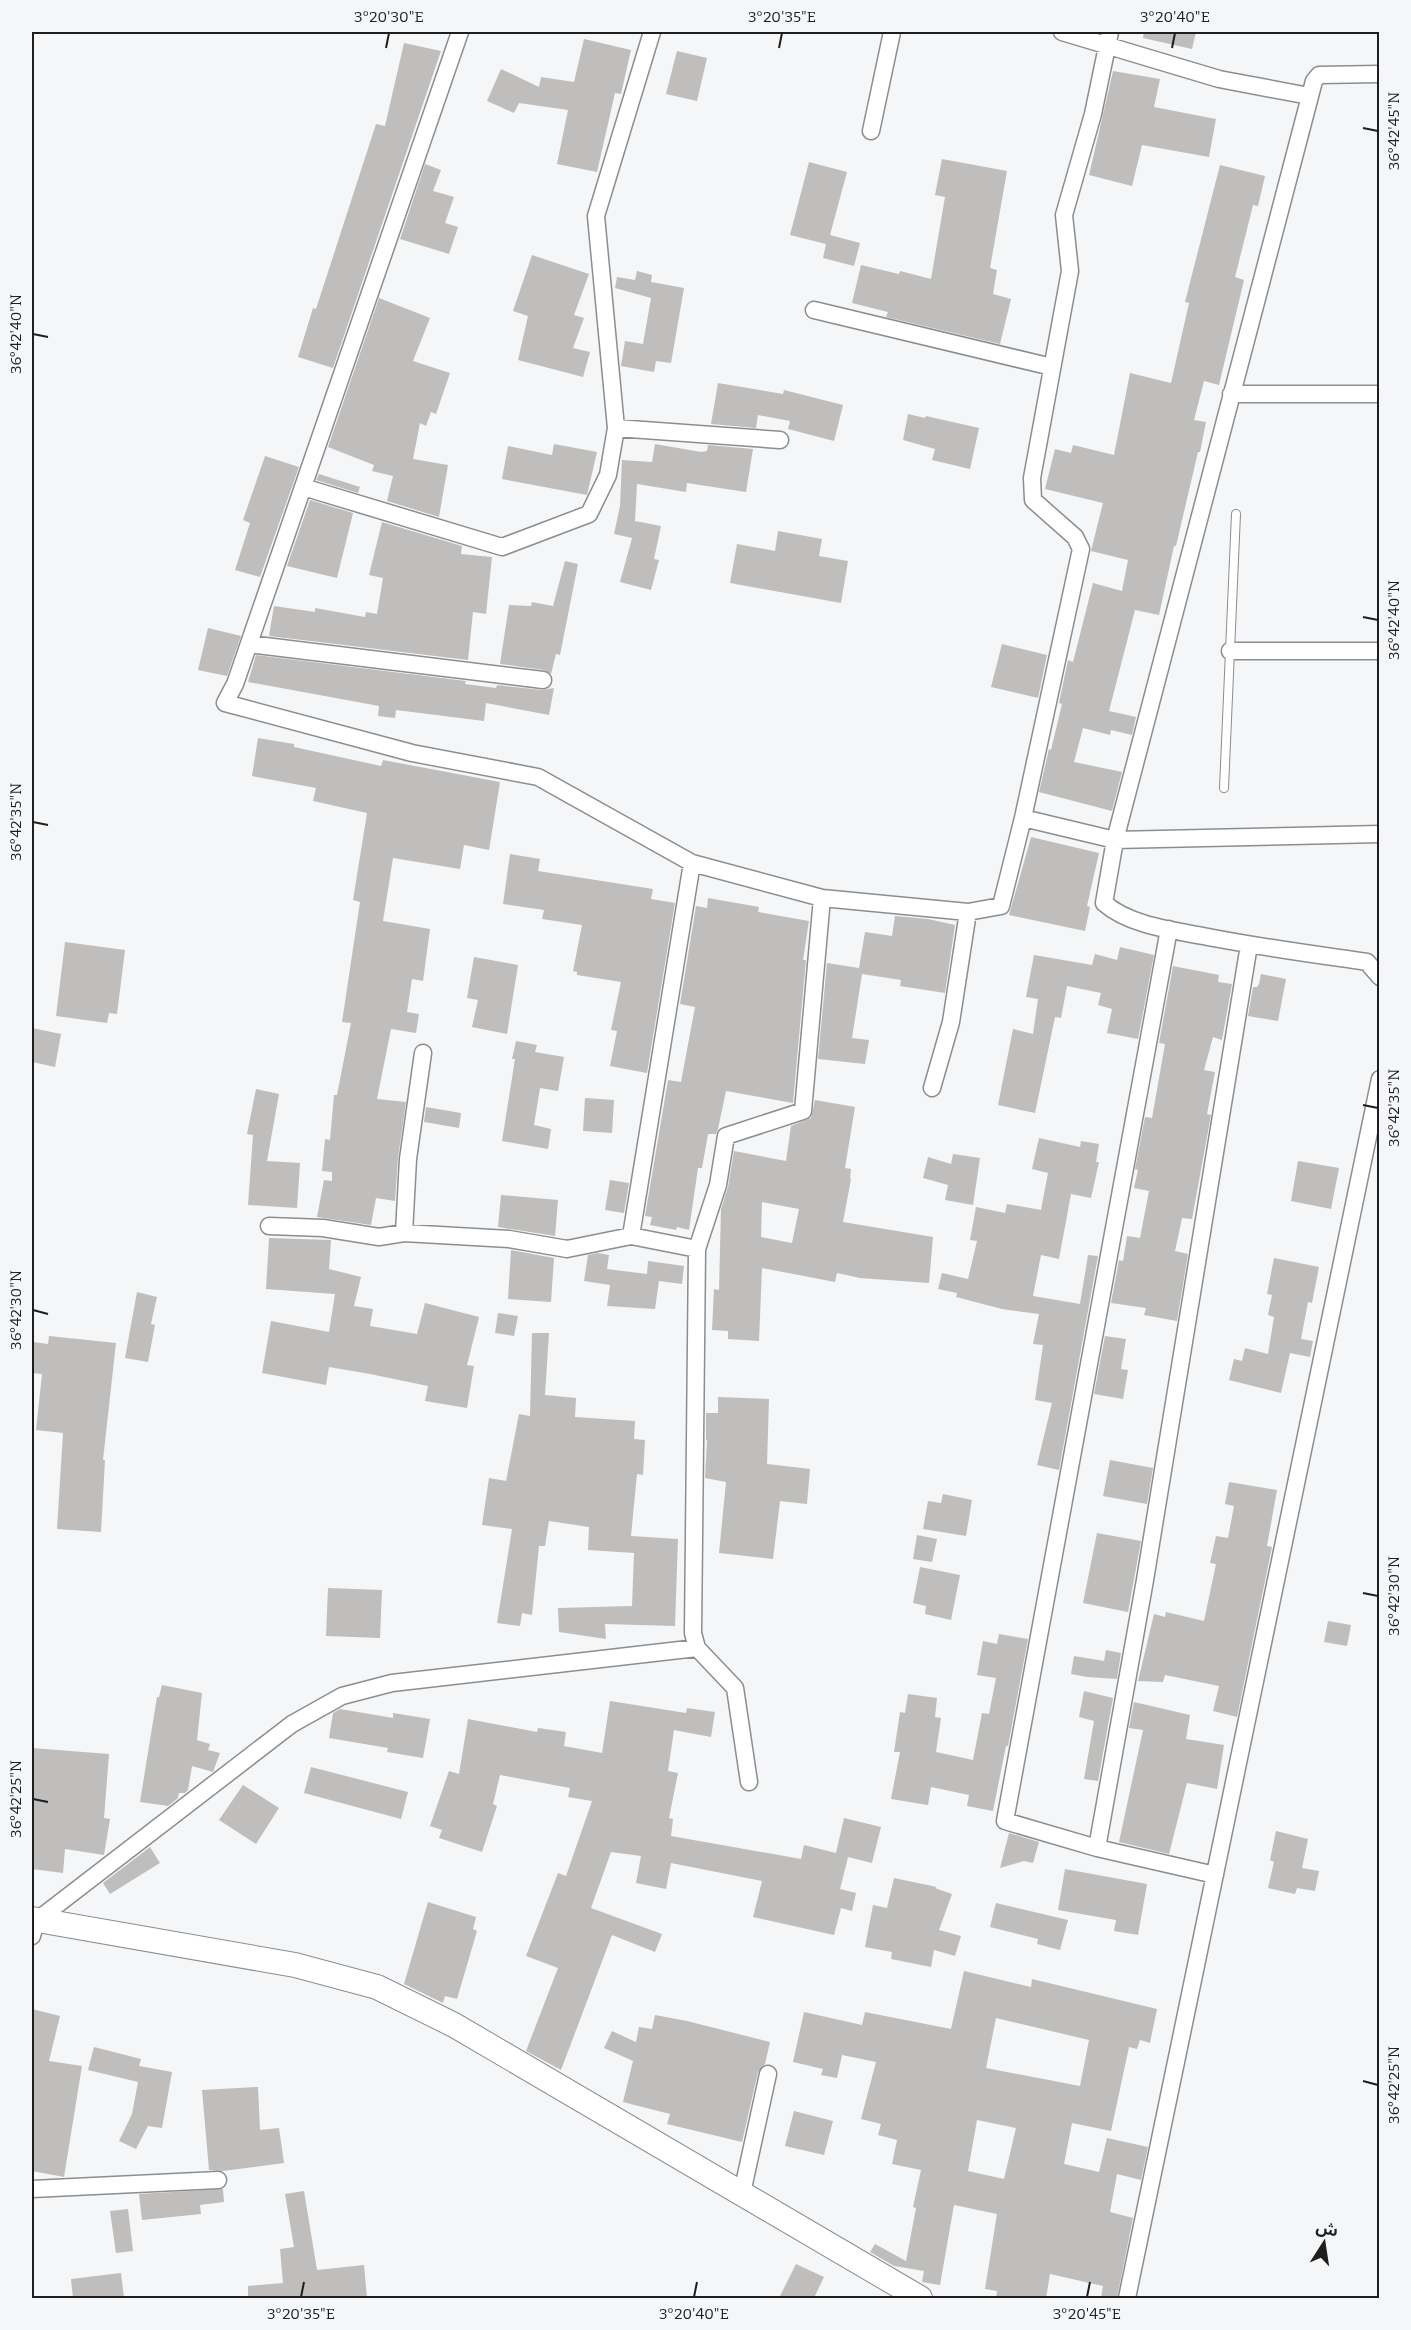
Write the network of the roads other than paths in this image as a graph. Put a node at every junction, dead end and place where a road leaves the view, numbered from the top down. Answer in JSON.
{"nodes":[{"id":1,"x":460,"y":32,"type":"edge"},
{"id":2,"x":652,"y":32,"type":"edge"},
{"id":3,"x":892,"y":32,"type":"edge"},
{"id":4,"x":1062,"y":32,"type":"edge"},
{"id":5,"x":1108,"y":38,"type":"edge"},
{"id":6,"x":1380,"y":74,"type":"edge"},
{"id":7,"x":1309,"y":96,"type":"junction"},
{"id":8,"x":871,"y":131,"type":"dead end"},
{"id":9,"x":814,"y":310,"type":"dead end"},
{"id":10,"x":1052,"y":368,"type":"junction"},
{"id":11,"x":1232,"y":394,"type":"junction"},
{"id":12,"x":1380,"y":394,"type":"edge"},
{"id":13,"x":616,"y":428,"type":"junction"},
{"id":14,"x":780,"y":440,"type":"dead end"},
{"id":15,"x":303,"y":487,"type":"junction"},
{"id":16,"x":1236,"y":514,"type":"dead end"},
{"id":17,"x":249,"y":644,"type":"junction"},
{"id":18,"x":1230,"y":651,"type":"junction"},
{"id":19,"x":1380,"y":651,"type":"edge"},
{"id":20,"x":543,"y":680,"type":"dead end"},
{"id":21,"x":1224,"y":788,"type":"dead end"},
{"id":22,"x":1023,"y":818,"type":"junction"},
{"id":23,"x":1380,"y":834,"type":"edge"},
{"id":24,"x":1114,"y":840,"type":"junction"},
{"id":25,"x":692,"y":863,"type":"junction"},
{"id":26,"x":822,"y":898,"type":"junction"},
{"id":27,"x":968,"y":912,"type":"junction"},
{"id":28,"x":1169,"y":929,"type":"junction"},
{"id":29,"x":1249,"y":945,"type":"junction"},
{"id":30,"x":1375,"y":959,"type":"edge"},
{"id":31,"x":1380,"y":977,"type":"edge"},
{"id":32,"x":423,"y":1053,"type":"dead end"},
{"id":33,"x":1380,"y":1078,"type":"edge"},
{"id":34,"x":932,"y":1088,"type":"dead end"},
{"id":35,"x":269,"y":1226,"type":"dead end"},
{"id":36,"x":404,"y":1233,"type":"junction"},
{"id":37,"x":631,"y":1236,"type":"junction"},
{"id":38,"x":697,"y":1250,"type":"junction"},
{"id":39,"x":697,"y":1648,"type":"junction"},
{"id":40,"x":749,"y":1782,"type":"dead end"},
{"id":41,"x":1097,"y":1848,"type":"junction"},
{"id":42,"x":1215,"y":1875,"type":"junction"},
{"id":43,"x":33,"y":1925,"type":"edge"},
{"id":44,"x":768,"y":2074,"type":"dead end"},
{"id":45,"x":218,"y":2180,"type":"dead end"},
{"id":46,"x":32,"y":2189,"type":"edge"},
{"id":47,"x":742,"y":2193,"type":"junction"},
{"id":48,"x":920,"y":2298,"type":"edge"},
{"id":49,"x":1127,"y":2298,"type":"edge"}],
"edges":[{"from":1,"to":15,"type":"street"},
{"from":2,"to":13,"type":"street"},
{"from":3,"to":8,"type":"street"},
{"from":4,"to":5,"type":"street"},
{"from":5,"to":7,"type":"street"},
{"from":5,"to":10,"type":"street"},
{"from":6,"to":7,"type":"street"},
{"from":7,"to":11,"type":"street"},
{"from":9,"to":10,"type":"street"},
{"from":10,"to":22,"type":"street"},
{"from":11,"to":12,"type":"street"},
{"from":11,"to":24,"type":"street"},
{"from":13,"to":14,"type":"street"},
{"from":13,"to":15,"type":"street"},
{"from":15,"to":17,"type":"street"},
{"from":16,"to":18,"type":"lane"},
{"from":17,"to":20,"type":"street"},
{"from":17,"to":25,"type":"street"},
{"from":18,"to":19,"type":"street"},
{"from":18,"to":21,"type":"lane"},
{"from":22,"to":24,"type":"street"},
{"from":22,"to":27,"type":"street"},
{"from":23,"to":24,"type":"street"},
{"from":24,"to":28,"type":"street"},
{"from":25,"to":26,"type":"street"},
{"from":25,"to":37,"type":"street"},
{"from":26,"to":27,"type":"street"},
{"from":26,"to":38,"type":"street"},
{"from":27,"to":34,"type":"street"},
{"from":28,"to":29,"type":"street"},
{"from":28,"to":41,"type":"street"},
{"from":29,"to":30,"type":"street"},
{"from":29,"to":41,"type":"street"},
{"from":30,"to":31,"type":"street"},
{"from":32,"to":36,"type":"street"},
{"from":33,"to":42,"type":"street"},
{"from":35,"to":36,"type":"street"},
{"from":36,"to":37,"type":"street"},
{"from":37,"to":38,"type":"street"},
{"from":38,"to":39,"type":"street"},
{"from":39,"to":40,"type":"street"},
{"from":39,"to":43,"type":"street"},
{"from":41,"to":42,"type":"street"},
{"from":42,"to":49,"type":"street"},
{"from":43,"to":47,"type":"street"},
{"from":44,"to":47,"type":"street"},
{"from":45,"to":46,"type":"street"},
{"from":47,"to":48,"type":"street"}]}
